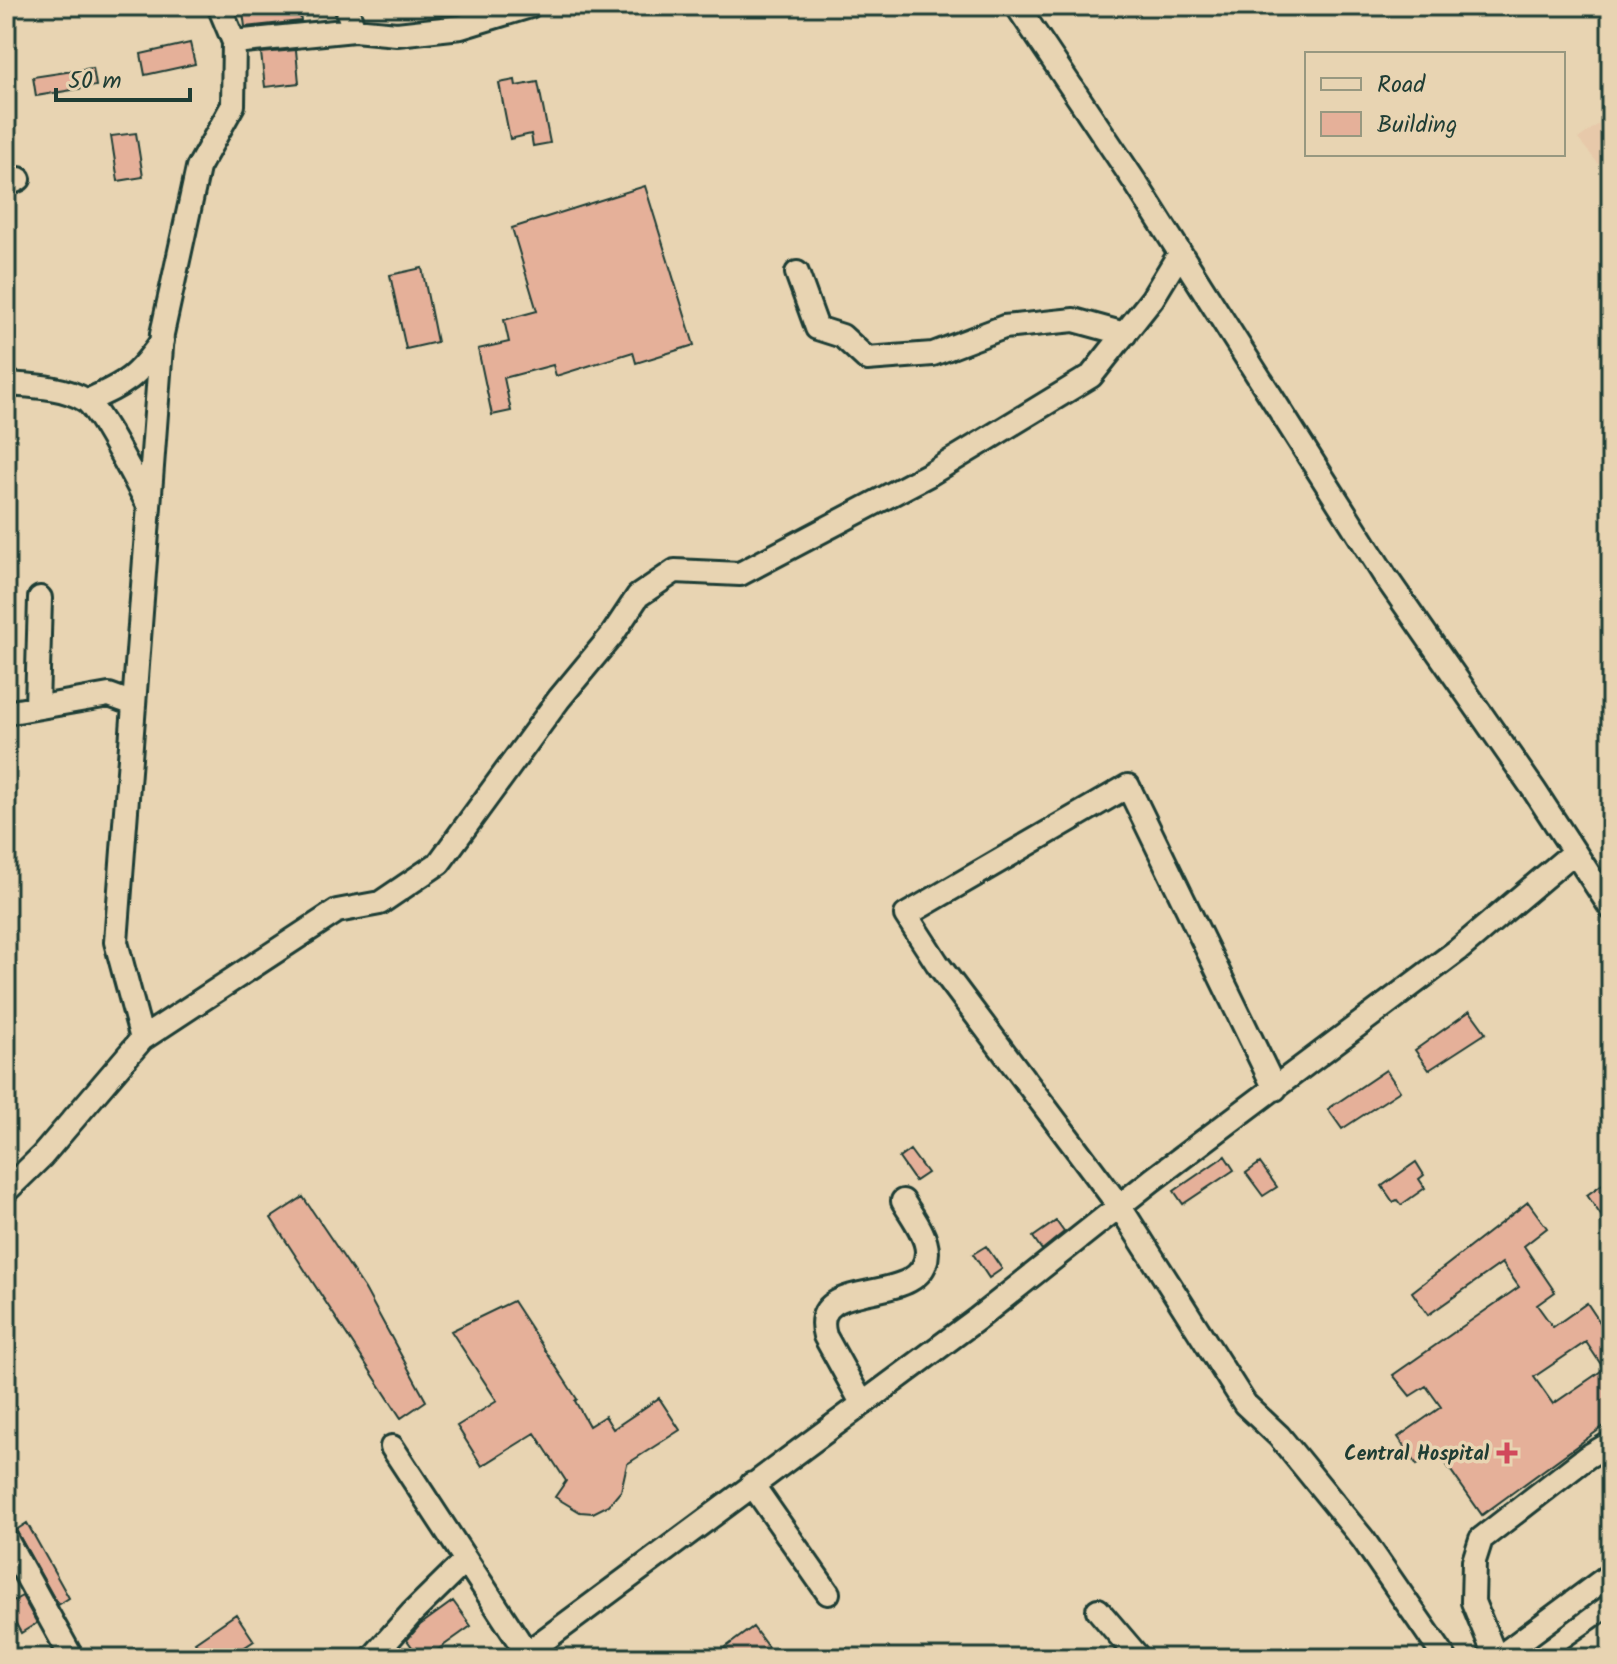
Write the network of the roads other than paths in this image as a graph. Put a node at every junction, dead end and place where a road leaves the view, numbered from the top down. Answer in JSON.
{"nodes":[{"id":1,"x":219,"y":6,"type":"edge"},
{"id":2,"x":346,"y":6,"type":"edge"},
{"id":3,"x":530,"y":6,"type":"edge"},
{"id":4,"x":1017,"y":6,"type":"edge"},
{"id":5,"x":354,"y":30,"type":"junction"},
{"id":6,"x":234,"y":42,"type":"junction"},
{"id":7,"x":1180,"y":253,"type":"junction"},
{"id":8,"x":797,"y":273,"type":"dead end"},
{"id":9,"x":1125,"y":334,"type":"junction"},
{"id":10,"x":162,"y":340,"type":"junction"},
{"id":11,"x":6,"y":384,"type":"edge"},
{"id":12,"x":87,"y":401,"type":"junction"},
{"id":13,"x":149,"y":506,"type":"junction"},
{"id":14,"x":40,"y":598,"type":"dead end"},
{"id":15,"x":134,"y":704,"type":"junction"},
{"id":16,"x":37,"y":707,"type":"junction"},
{"id":17,"x":6,"y":713,"type":"edge"},
{"id":18,"x":1574,"y":852,"type":"junction"},
{"id":19,"x":1611,"y":908,"type":"edge"},
{"id":20,"x":142,"y":1039,"type":"junction"},
{"id":21,"x":1275,"y":1089,"type":"junction"},
{"id":22,"x":10,"y":1178,"type":"edge"},
{"id":23,"x":903,"y":1201,"type":"dead end"},
{"id":24,"x":1120,"y":1207,"type":"junction"},
{"id":25,"x":862,"y":1403,"type":"junction"},
{"id":26,"x":1611,"y":1443,"type":"edge"},
{"id":27,"x":392,"y":1447,"type":"dead end"},
{"id":28,"x":752,"y":1484,"type":"junction"},
{"id":29,"x":6,"y":1539,"type":"edge"},
{"id":30,"x":466,"y":1560,"type":"junction"},
{"id":31,"x":1611,"y":1574,"type":"edge"},
{"id":32,"x":828,"y":1593,"type":"dead end"},
{"id":33,"x":1098,"y":1610,"type":"dead end"},
{"id":34,"x":1611,"y":1633,"type":"edge"},
{"id":35,"x":528,"y":1656,"type":"edge"},
{"id":36,"x":72,"y":1658,"type":"edge"},
{"id":37,"x":372,"y":1658,"type":"edge"},
{"id":38,"x":1139,"y":1658,"type":"edge"},
{"id":39,"x":1445,"y":1658,"type":"edge"},
{"id":40,"x":1497,"y":1658,"type":"edge"},
{"id":41,"x":1575,"y":1658,"type":"edge"}],
"edges":[{"from":1,"to":6,"type":"street"},
{"from":2,"to":5,"type":"street"},
{"from":3,"to":5,"type":"street"},
{"from":4,"to":7,"type":"street"},
{"from":5,"to":6,"type":"street"},
{"from":6,"to":10,"type":"street"},
{"from":7,"to":9,"type":"street"},
{"from":7,"to":18,"type":"street"},
{"from":8,"to":9,"type":"street"},
{"from":9,"to":20,"type":"street"},
{"from":10,"to":12,"type":"street"},
{"from":10,"to":13,"type":"street"},
{"from":11,"to":12,"type":"street"},
{"from":12,"to":13,"type":"street"},
{"from":13,"to":15,"type":"street"},
{"from":14,"to":16,"type":"street"},
{"from":15,"to":16,"type":"street"},
{"from":15,"to":20,"type":"street"},
{"from":16,"to":17,"type":"street"},
{"from":18,"to":19,"type":"street"},
{"from":18,"to":21,"type":"street"},
{"from":20,"to":22,"type":"street"},
{"from":21,"to":24,"type":"street"},
{"from":21,"to":24,"type":"street"},
{"from":23,"to":25,"type":"street"},
{"from":24,"to":25,"type":"street"},
{"from":24,"to":39,"type":"street"},
{"from":25,"to":28,"type":"street"},
{"from":26,"to":40,"type":"street"},
{"from":27,"to":30,"type":"street"},
{"from":28,"to":32,"type":"street"},
{"from":28,"to":35,"type":"street"},
{"from":29,"to":36,"type":"street"},
{"from":30,"to":35,"type":"street"},
{"from":30,"to":37,"type":"street"},
{"from":31,"to":40,"type":"street"},
{"from":33,"to":38,"type":"street"},
{"from":34,"to":41,"type":"street"}]}
